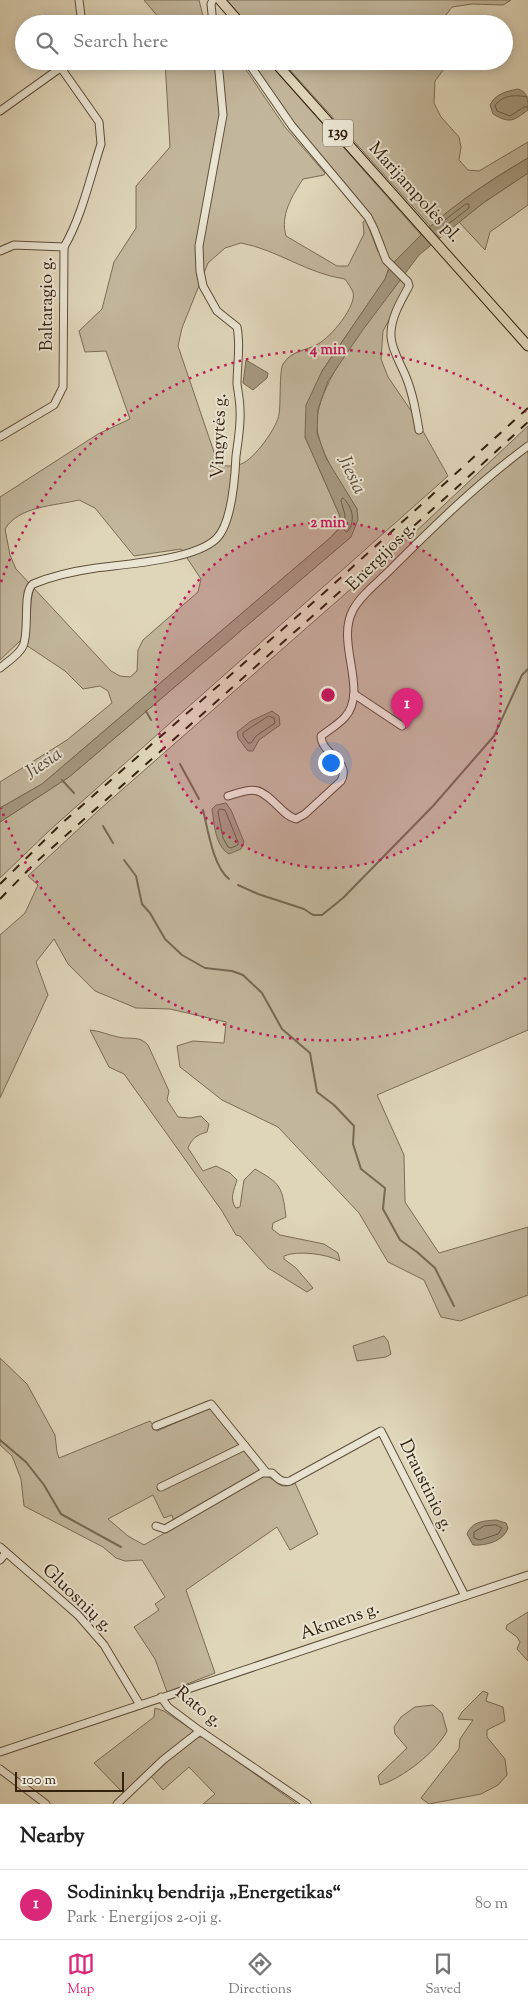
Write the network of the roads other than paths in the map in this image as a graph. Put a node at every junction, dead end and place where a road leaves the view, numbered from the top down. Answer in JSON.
{"nodes":[{"id":1,"x":79,"y":0,"type":"edge"},
{"id":2,"x":213,"y":0,"type":"edge"},
{"id":3,"x":220,"y":0,"type":"edge"},
{"id":4,"x":81,"y":15,"type":"edge"},
{"id":5,"x":213,"y":15,"type":"edge"},
{"id":6,"x":233,"y":15,"type":"edge"},
{"id":7,"x":58,"y":70,"type":"edge"},
{"id":8,"x":62,"y":70,"type":"edge"},
{"id":9,"x":219,"y":70,"type":"edge"},
{"id":10,"x":253,"y":70,"type":"edge"},
{"id":11,"x":282,"y":70,"type":"edge"},
{"id":12,"x":0,"y":111,"type":"edge"},
{"id":13,"x":64,"y":247,"type":"junction"},
{"id":14,"x":0,"y":251,"type":"edge"},
{"id":15,"x":528,"y":346,"type":"edge"},
{"id":16,"x":419,"y":430,"type":"dead end"},
{"id":17,"x":0,"y":436,"type":"edge"},
{"id":18,"x":528,"y":446,"type":"edge"},
{"id":19,"x":0,"y":668,"type":"edge"},
{"id":20,"x":354,"y":694,"type":"junction"},
{"id":21,"x":402,"y":726,"type":"dead end"},
{"id":22,"x":228,"y":796,"type":"dead end"},
{"id":23,"x":156,"y":1426,"type":"dead end"},
{"id":24,"x":245,"y":1446,"type":"junction"},
{"id":25,"x":266,"y":1472,"type":"junction"},
{"id":26,"x":161,"y":1486,"type":"dead end"},
{"id":27,"x":156,"y":1526,"type":"dead end"},
{"id":28,"x":0,"y":1547,"type":"edge"},
{"id":29,"x":6,"y":1553,"type":"junction"},
{"id":30,"x":0,"y":1560,"type":"edge"},
{"id":31,"x":528,"y":1575,"type":"edge"},
{"id":32,"x":465,"y":1596,"type":"junction"},
{"id":33,"x":161,"y":1697,"type":"junction"},
{"id":34,"x":140,"y":1705,"type":"junction"},
{"id":35,"x":200,"y":1731,"type":"junction"},
{"id":36,"x":0,"y":1752,"type":"edge"},
{"id":37,"x":0,"y":1769,"type":"edge"},
{"id":38,"x":46,"y":1804,"type":"edge"},
{"id":39,"x":118,"y":1804,"type":"edge"},
{"id":40,"x":307,"y":1804,"type":"edge"}],
"edges":[{"from":1,"to":4,"type":"street"},
{"from":2,"to":5,"type":"street"},
{"from":3,"to":6,"type":"main road"},
{"from":7,"to":12,"type":"street"},
{"from":8,"to":13,"type":"street","name":"Baltaragio g."},
{"from":9,"to":19,"type":"street","name":"Vingytės g."},
{"from":10,"to":16,"type":"street"},
{"from":11,"to":15,"type":"main road","name":"Marijampolės pl.","number":"139"},
{"from":13,"to":14,"type":"street"},
{"from":13,"to":17,"type":"street","name":"Baltaragio g."},
{"from":18,"to":20,"type":"street","name":"Energijos g."},
{"from":20,"to":21,"type":"street"},
{"from":20,"to":22,"type":"street","name":"Energijos g."},
{"from":23,"to":24,"type":"street"},
{"from":24,"to":25,"type":"street"},
{"from":24,"to":26,"type":"street"},
{"from":25,"to":27,"type":"street"},
{"from":25,"to":32,"type":"street","name":"Draustinio g."},
{"from":28,"to":29,"type":"street","name":"Gluosnių g."},
{"from":29,"to":30,"type":"street"},
{"from":29,"to":34,"type":"street","name":"Gluosnių g."},
{"from":31,"to":32,"type":"street","name":"Akmens g."},
{"from":32,"to":33,"type":"street","name":"Akmens g."},
{"from":33,"to":34,"type":"street","name":"Rato g."},
{"from":33,"to":35,"type":"street","name":"Rato g."},
{"from":34,"to":36,"type":"street","name":"Rato g."},
{"from":35,"to":39,"type":"street"},
{"from":35,"to":40,"type":"street","name":"Rato g."},
{"from":37,"to":38,"type":"street"}]}
